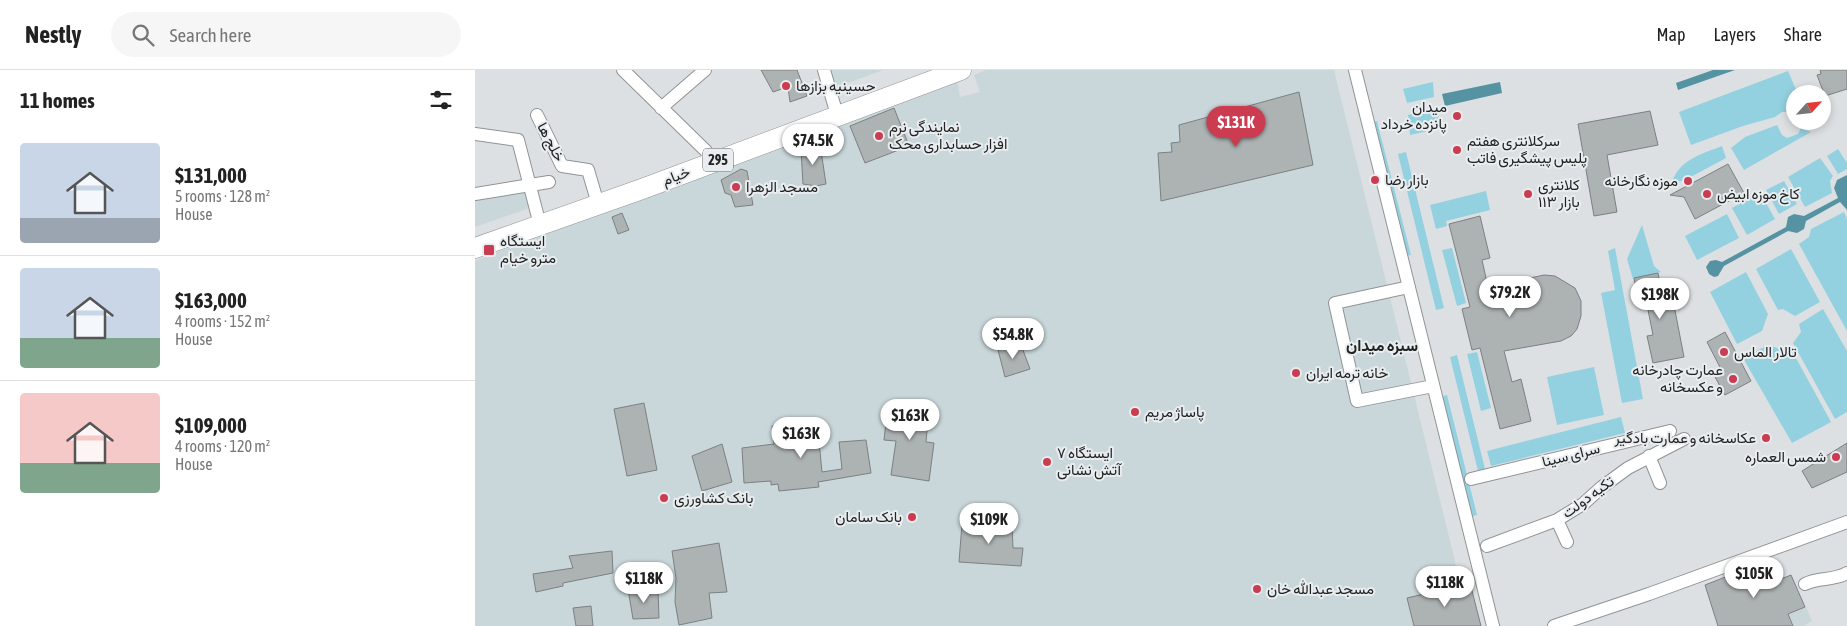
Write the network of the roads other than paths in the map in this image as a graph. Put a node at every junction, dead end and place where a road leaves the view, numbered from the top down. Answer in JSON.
{"nodes":[{"id":1,"x":623,"y":70,"type":"edge"},
{"id":2,"x":705,"y":70,"type":"edge"},
{"id":3,"x":826,"y":70,"type":"edge"},
{"id":4,"x":961,"y":70,"type":"edge"},
{"id":5,"x":1355,"y":71,"type":"edge"},
{"id":6,"x":661,"y":108,"type":"junction"},
{"id":7,"x":837,"y":115,"type":"junction"},
{"id":8,"x":537,"y":116,"type":"dead end"},
{"id":9,"x":475,"y":134,"type":"edge"},
{"id":10,"x":712,"y":162,"type":"junction"},
{"id":11,"x":549,"y":182,"type":"dead end"},
{"id":12,"x":530,"y":184,"type":"junction"},
{"id":13,"x":475,"y":194,"type":"edge"},
{"id":14,"x":598,"y":204,"type":"junction"},
{"id":15,"x":539,"y":225,"type":"junction"},
{"id":16,"x":475,"y":248,"type":"edge"},
{"id":17,"x":1409,"y":287,"type":"junction"},
{"id":18,"x":1433,"y":386,"type":"junction"},
{"id":19,"x":1670,"y":430,"type":"dead end"},
{"id":20,"x":1684,"y":439,"type":"dead end"},
{"id":21,"x":1649,"y":456,"type":"junction"},
{"id":22,"x":1471,"y":479,"type":"dead end"},
{"id":23,"x":1660,"y":483,"type":"dead end"},
{"id":24,"x":1557,"y":520,"type":"junction"},
{"id":25,"x":1847,"y":522,"type":"edge"},
{"id":26,"x":1567,"y":542,"type":"dead end"},
{"id":27,"x":1487,"y":546,"type":"dead end"},
{"id":28,"x":1847,"y":573,"type":"edge"},
{"id":29,"x":1805,"y":584,"type":"dead end"},
{"id":30,"x":1493,"y":626,"type":"edge"},
{"id":31,"x":1554,"y":626,"type":"edge"}],
"edges":[{"from":1,"to":6,"type":"street"},
{"from":2,"to":6,"type":"street"},
{"from":3,"to":7,"type":"street"},
{"from":4,"to":7,"type":"main road","name":"خیام","number":"295"},
{"from":5,"to":17,"type":"street"},
{"from":6,"to":10,"type":"street"},
{"from":7,"to":10,"type":"main road","name":"خیام","number":"295"},
{"from":8,"to":14,"type":"street","name":"خلج ها"},
{"from":9,"to":12,"type":"street"},
{"from":10,"to":14,"type":"main road","name":"خیام","number":"295"},
{"from":11,"to":12,"type":"street"},
{"from":12,"to":13,"type":"street"},
{"from":12,"to":15,"type":"street"},
{"from":14,"to":15,"type":"main road","name":"خیام","number":"295"},
{"from":15,"to":16,"type":"main road","name":"خیام","number":"295"},
{"from":17,"to":18,"type":"street"},
{"from":17,"to":18,"type":"street"},
{"from":18,"to":30,"type":"street"},
{"from":19,"to":22,"type":"street","name":"سرای سینا"},
{"from":20,"to":21,"type":"street","name":"تکیه دولت"},
{"from":21,"to":23,"type":"street"},
{"from":21,"to":24,"type":"street","name":"تکیه دولت"},
{"from":24,"to":26,"type":"street"},
{"from":24,"to":27,"type":"street","name":"تکیه دولت"},
{"from":25,"to":31,"type":"street"},
{"from":28,"to":29,"type":"street"}]}
